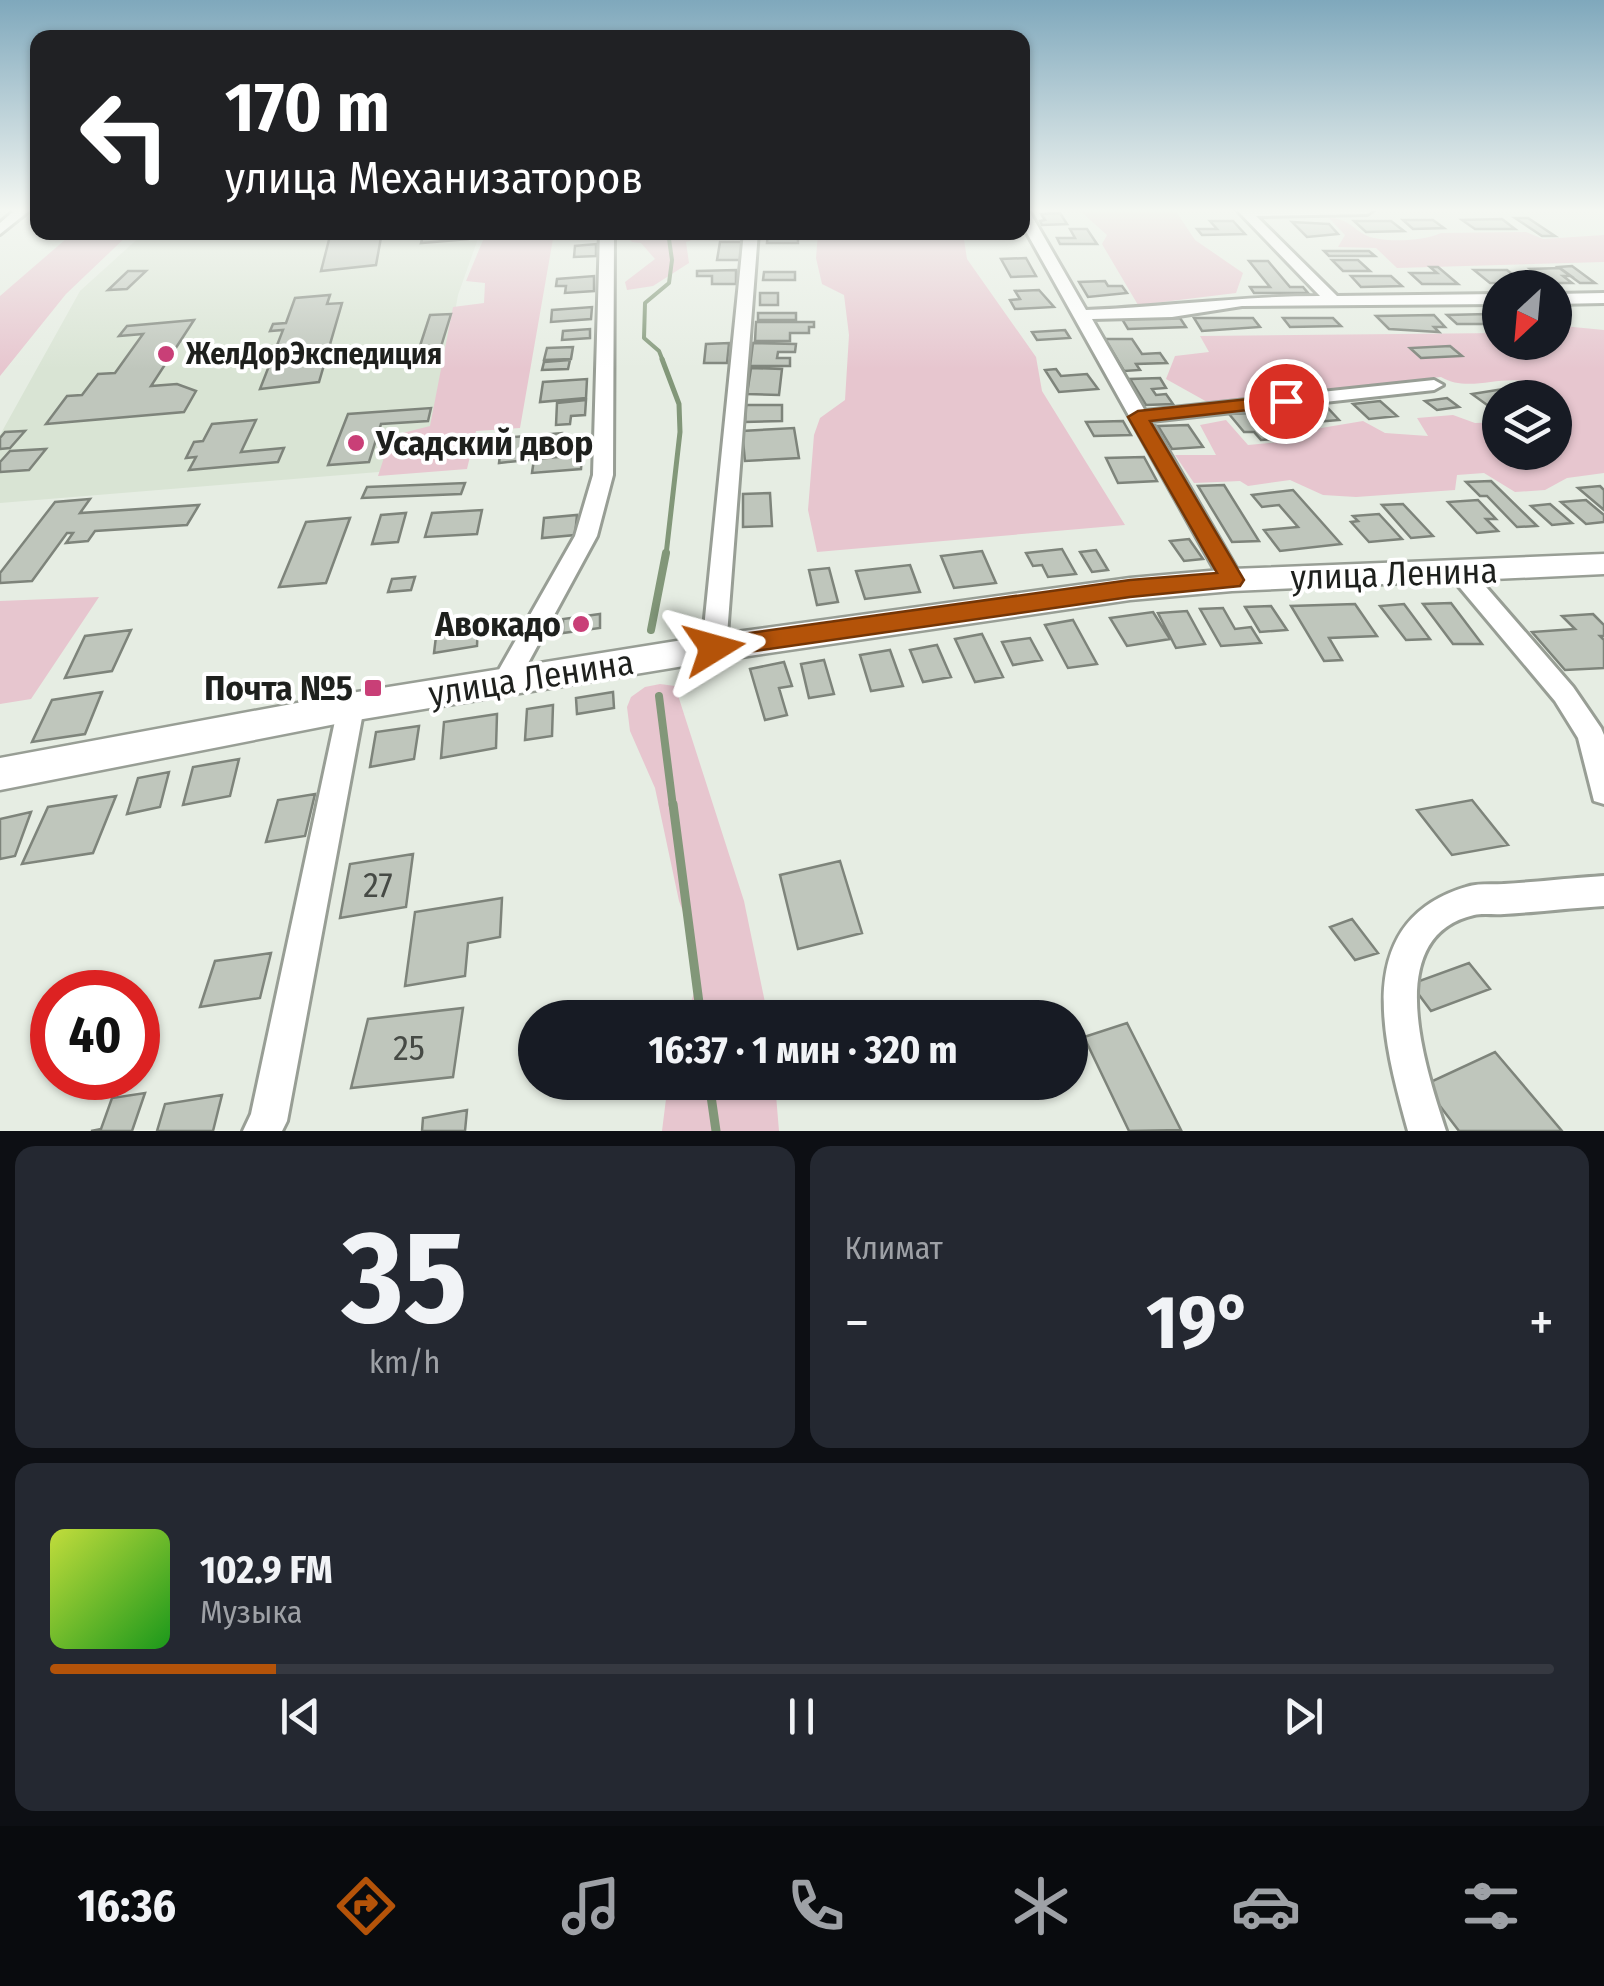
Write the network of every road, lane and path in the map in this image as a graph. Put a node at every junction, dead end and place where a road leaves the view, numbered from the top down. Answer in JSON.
{"nodes":[{"id":1,"x":606,"y":263,"type":"edge"},
{"id":2,"x":749,"y":263,"type":"edge"},
{"id":3,"x":1050,"y":263,"type":"edge"},
{"id":4,"x":1296,"y":263,"type":"edge"},
{"id":5,"x":1572,"y":298,"type":"edge"},
{"id":6,"x":1604,"y":298,"type":"edge"},
{"id":7,"x":1482,"y":299,"type":"edge"},
{"id":8,"x":1333,"y":300,"type":"junction"},
{"id":9,"x":1079,"y":315,"type":"junction"},
{"id":10,"x":1434,"y":385,"type":"dead end"},
{"id":11,"x":1138,"y":417,"type":"junction"},
{"id":12,"x":1604,"y":564,"type":"edge"},
{"id":13,"x":1459,"y":571,"type":"junction"},
{"id":14,"x":1232,"y":580,"type":"junction"},
{"id":15,"x":714,"y":648,"type":"junction"},
{"id":16,"x":505,"y":682,"type":"junction"},
{"id":17,"x":351,"y":708,"type":"junction"},
{"id":18,"x":0,"y":774,"type":"edge"},
{"id":19,"x":1604,"y":792,"type":"edge"},
{"id":20,"x":1604,"y":890,"type":"edge"},
{"id":21,"x":262,"y":1131,"type":"edge"},
{"id":22,"x":1426,"y":1131,"type":"edge"}],
"edges":[{"from":1,"to":16,"type":"street"},
{"from":2,"to":15,"type":"street"},
{"from":3,"to":9,"type":"street"},
{"from":4,"to":8,"type":"street"},
{"from":5,"to":6,"type":"street"},
{"from":7,"to":8,"type":"street"},
{"from":8,"to":9,"type":"street"},
{"from":9,"to":11,"type":"street"},
{"from":10,"to":11,"type":"street"},
{"from":11,"to":14,"type":"street"},
{"from":12,"to":13,"type":"street","name":"улица Ленина"},
{"from":13,"to":14,"type":"street","name":"улица Ленина"},
{"from":13,"to":19,"type":"street"},
{"from":14,"to":15,"type":"street","name":"улица Ленина"},
{"from":15,"to":16,"type":"street","name":"улица Ленина"},
{"from":16,"to":17,"type":"street","name":"улица Ленина"},
{"from":17,"to":18,"type":"street","name":"улица Ленина"},
{"from":17,"to":21,"type":"street"},
{"from":20,"to":22,"type":"street"}]}
